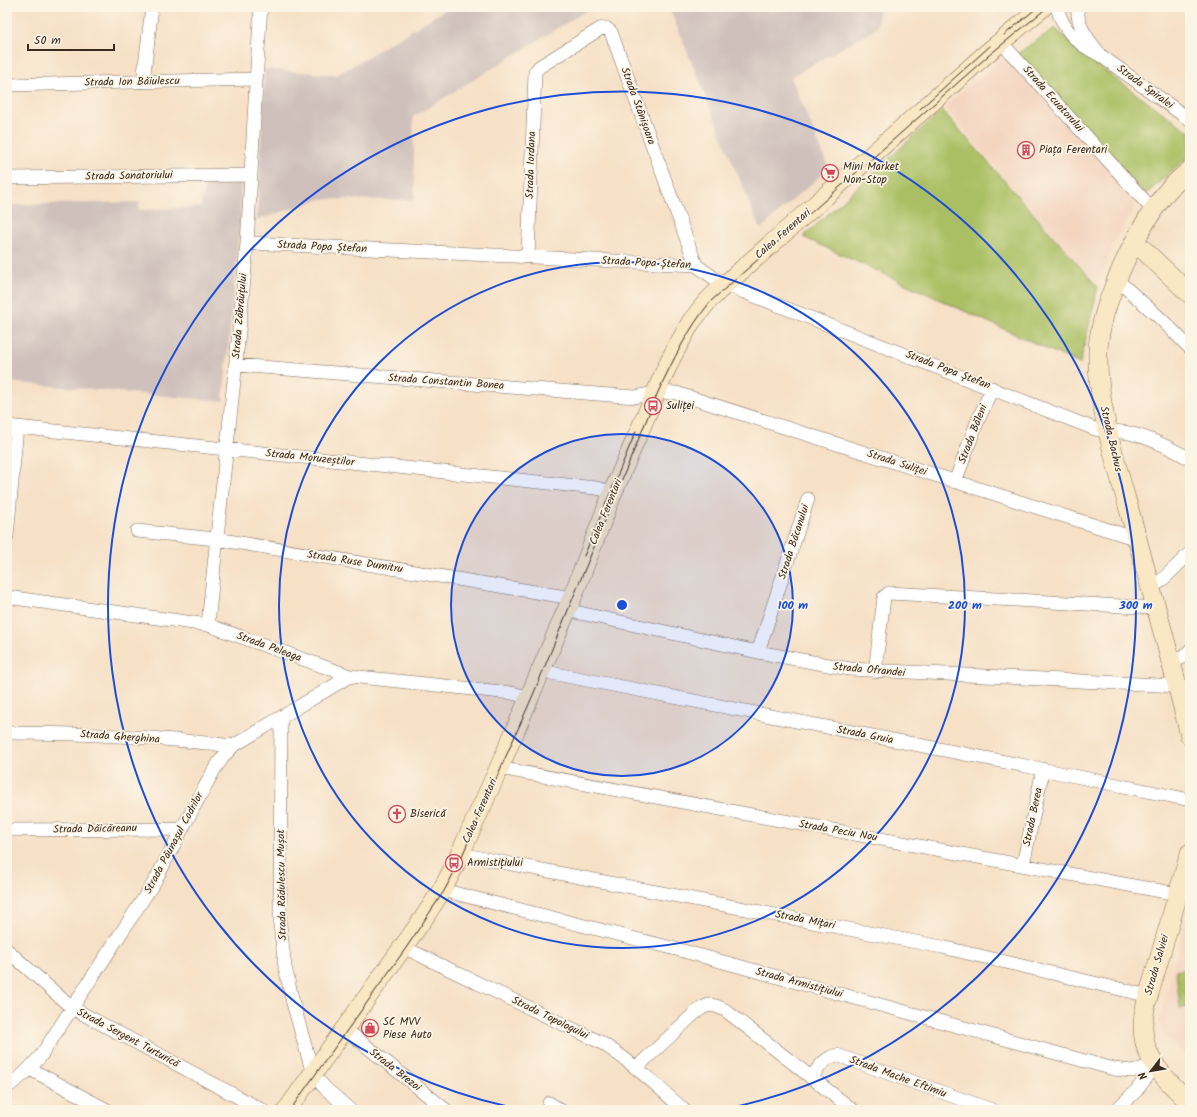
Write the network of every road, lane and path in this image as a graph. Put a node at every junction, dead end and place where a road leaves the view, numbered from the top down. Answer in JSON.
{"nodes":[{"id":1,"x":152,"y":7,"type":"edge"},
{"id":2,"x":261,"y":7,"type":"edge"},
{"id":3,"x":1043,"y":7,"type":"edge"},
{"id":4,"x":1057,"y":7,"type":"edge"},
{"id":5,"x":1078,"y":7,"type":"edge"},
{"id":6,"x":1000,"y":41,"type":"junction"},
{"id":7,"x":1100,"y":55,"type":"junction"},
{"id":8,"x":535,"y":72,"type":"joint"},
{"id":9,"x":256,"y":79,"type":"junction"},
{"id":10,"x":143,"y":82,"type":"junction"},
{"id":11,"x":7,"y":85,"type":"edge"},
{"id":12,"x":1190,"y":120,"type":"edge"},
{"id":13,"x":1190,"y":170,"type":"edge"},
{"id":14,"x":251,"y":174,"type":"junction"},
{"id":15,"x":7,"y":178,"type":"edge"},
{"id":16,"x":1153,"y":210,"type":"junction"},
{"id":17,"x":1135,"y":242,"type":"junction"},
{"id":18,"x":247,"y":244,"type":"junction"},
{"id":19,"x":528,"y":257,"type":"junction"},
{"id":20,"x":696,"y":265,"type":"junction"},
{"id":21,"x":1117,"y":280,"type":"junction"},
{"id":22,"x":726,"y":284,"type":"junction"},
{"id":23,"x":1190,"y":294,"type":"edge"},
{"id":24,"x":1190,"y":348,"type":"edge"},
{"id":25,"x":236,"y":365,"type":"junction"},
{"id":26,"x":992,"y":388,"type":"junction"},
{"id":27,"x":656,"y":393,"type":"junction"},
{"id":28,"x":12,"y":427,"type":"edge"},
{"id":29,"x":1108,"y":431,"type":"junction"},
{"id":30,"x":226,"y":449,"type":"junction"},
{"id":31,"x":1190,"y":459,"type":"edge"},
{"id":32,"x":955,"y":482,"type":"junction"},
{"id":33,"x":613,"y":492,"type":"junction"},
{"id":34,"x":808,"y":499,"type":"dead end"},
{"id":35,"x":137,"y":531,"type":"dead end"},
{"id":36,"x":7,"y":536,"type":"edge"},
{"id":37,"x":216,"y":539,"type":"junction"},
{"id":38,"x":1137,"y":539,"type":"junction"},
{"id":39,"x":1190,"y":553,"type":"edge"},
{"id":40,"x":1150,"y":588,"type":"junction"},
{"id":41,"x":7,"y":597,"type":"edge"},
{"id":42,"x":569,"y":604,"type":"junction"},
{"id":43,"x":1156,"y":608,"type":"junction"},
{"id":44,"x":208,"y":625,"type":"junction"},
{"id":45,"x":1190,"y":650,"type":"edge"},
{"id":46,"x":758,"y":652,"type":"junction"},
{"id":47,"x":1171,"y":663,"type":"junction"},
{"id":48,"x":541,"y":671,"type":"junction"},
{"id":49,"x":875,"y":672,"type":"junction"},
{"id":50,"x":350,"y":676,"type":"junction"},
{"id":51,"x":1177,"y":686,"type":"junction"},
{"id":52,"x":529,"y":698,"type":"junction"},
{"id":53,"x":282,"y":718,"type":"junction"},
{"id":54,"x":1189,"y":729,"type":"edge"},
{"id":55,"x":7,"y":732,"type":"edge"},
{"id":56,"x":233,"y":746,"type":"junction"},
{"id":57,"x":499,"y":768,"type":"junction"},
{"id":58,"x":1043,"y":769,"type":"junction"},
{"id":59,"x":1190,"y":800,"type":"edge"},
{"id":60,"x":182,"y":828,"type":"junction"},
{"id":61,"x":7,"y":830,"type":"edge"},
{"id":62,"x":1190,"y":853,"type":"edge"},
{"id":63,"x":460,"y":854,"type":"junction"},
{"id":64,"x":1023,"y":865,"type":"junction"},
{"id":65,"x":442,"y":890,"type":"junction"},
{"id":66,"x":1177,"y":894,"type":"junction"},
{"id":67,"x":403,"y":947,"type":"junction"},
{"id":68,"x":7,"y":950,"type":"edge"},
{"id":69,"x":1149,"y":996,"type":"junction"},
{"id":70,"x":72,"y":1008,"type":"junction"},
{"id":71,"x":345,"y":1029,"type":"junction"},
{"id":72,"x":636,"y":1068,"type":"junction"},
{"id":73,"x":30,"y":1069,"type":"junction"},
{"id":74,"x":1159,"y":1069,"type":"junction"},
{"id":75,"x":313,"y":1074,"type":"junction"},
{"id":76,"x":811,"y":1078,"type":"junction"},
{"id":77,"x":8,"y":1085,"type":"edge"},
{"id":78,"x":1190,"y":1103,"type":"edge"},
{"id":79,"x":107,"y":1110,"type":"edge"},
{"id":80,"x":262,"y":1110,"type":"edge"},
{"id":81,"x":287,"y":1110,"type":"edge"},
{"id":82,"x":350,"y":1110,"type":"edge"},
{"id":83,"x":446,"y":1110,"type":"edge"},
{"id":84,"x":684,"y":1110,"type":"edge"},
{"id":85,"x":854,"y":1110,"type":"edge"},
{"id":86,"x":992,"y":1110,"type":"edge"},
{"id":87,"x":1116,"y":1110,"type":"edge"}],
"edges":[{"from":1,"to":10,"type":"street"},
{"from":2,"to":9,"type":"street","name":"Strada Zăbrăuțului"},
{"from":3,"to":6,"type":"main road","name":"Calea Ferentari"},
{"from":4,"to":7,"type":"street","name":"Strada Spiralei"},
{"from":5,"to":7,"type":"street","name":"Strada Spiralei"},
{"from":6,"to":16,"type":"street","name":"Strada Ecuatorului"},
{"from":6,"to":22,"type":"main road","name":"Calea Ferentari"},
{"from":7,"to":12,"type":"street","name":"Strada Spiralei"},
{"from":8,"to":19,"type":"street","name":"Strada Iordana"},
{"from":8,"to":20,"type":"street","name":"Strada Stânișoara"},
{"from":9,"to":10,"type":"street","name":"Strada Ion Băiulescu"},
{"from":9,"to":14,"type":"street","name":"Strada Zăbrăuțului"},
{"from":10,"to":11,"type":"street","name":"Strada Ion Băiulescu"},
{"from":13,"to":16,"type":"main road","name":"Strada Bachus"},
{"from":14,"to":15,"type":"street","name":"Strada Sanatoriului"},
{"from":14,"to":18,"type":"street","name":"Strada Zăbrăuțului"},
{"from":16,"to":17,"type":"main road","name":"Strada Bachus"},
{"from":17,"to":21,"type":"main road","name":"Strada Bachus"},
{"from":17,"to":23,"type":"main road"},
{"from":18,"to":19,"type":"street","name":"Strada Popa Ștefan"},
{"from":18,"to":25,"type":"street","name":"Strada Zăbrăuțului"},
{"from":19,"to":20,"type":"street","name":"Strada Popa Ștefan"},
{"from":20,"to":22,"type":"street","name":"Strada Popa Ștefan"},
{"from":21,"to":24,"type":"street"},
{"from":21,"to":29,"type":"main road","name":"Strada Bachus"},
{"from":22,"to":26,"type":"street","name":"Strada Popa Ștefan"},
{"from":22,"to":27,"type":"main road","name":"Calea Ferentari"},
{"from":25,"to":27,"type":"street","name":"Strada Constantin Bonea"},
{"from":25,"to":30,"type":"street","name":"Strada Zăbrăuțului"},
{"from":26,"to":29,"type":"street","name":"Strada Popa Ștefan"},
{"from":26,"to":32,"type":"street","name":"Strada Băleni"},
{"from":27,"to":32,"type":"street","name":"Strada Suliței"},
{"from":27,"to":33,"type":"main road","name":"Calea Ferentari"},
{"from":28,"to":30,"type":"street","name":"Strada Moruzeștilor"},
{"from":28,"to":36,"type":"street"},
{"from":29,"to":31,"type":"street","name":"Strada Popa Ștefan"},
{"from":29,"to":38,"type":"main road","name":"Strada Bachus"},
{"from":30,"to":33,"type":"street","name":"Strada Moruzeștilor"},
{"from":30,"to":37,"type":"street","name":"Strada Zăbrăuțului"},
{"from":32,"to":38,"type":"street","name":"Strada Suliței"},
{"from":33,"to":42,"type":"main road","name":"Calea Ferentari"},
{"from":34,"to":46,"type":"street","name":"Strada Băcanului"},
{"from":35,"to":37,"type":"street","name":"Strada Ruse Dumitru"},
{"from":37,"to":42,"type":"street","name":"Strada Ruse Dumitru"},
{"from":37,"to":44,"type":"street","name":"Strada Zăbrăuțului"},
{"from":38,"to":40,"type":"main road","name":"Strada Bachus"},
{"from":39,"to":40,"type":"street"},
{"from":40,"to":43,"type":"main road","name":"Strada Bachus"},
{"from":41,"to":44,"type":"street","name":"Strada Peleaga"},
{"from":42,"to":46,"type":"street","name":"Strada Ofrandei"},
{"from":42,"to":48,"type":"main road","name":"Calea Ferentari"},
{"from":43,"to":47,"type":"main road","name":"Strada Bachus"},
{"from":43,"to":49,"type":"street"},
{"from":44,"to":50,"type":"street","name":"Strada Peleaga"},
{"from":45,"to":47,"type":"street"},
{"from":46,"to":49,"type":"street","name":"Strada Ofrandei"},
{"from":47,"to":51,"type":"main road","name":"Strada Bachus"},
{"from":48,"to":52,"type":"main road","name":"Calea Ferentari"},
{"from":48,"to":58,"type":"street","name":"Strada Gruia"},
{"from":49,"to":51,"type":"street","name":"Strada Ofrandei"},
{"from":50,"to":52,"type":"street","name":"Strada Peleaga"},
{"from":50,"to":53,"type":"street","name":"Strada Păunașul Codrilor"},
{"from":51,"to":54,"type":"main road","name":"Strada Bachus"},
{"from":52,"to":57,"type":"main road","name":"Calea Ferentari"},
{"from":53,"to":56,"type":"street","name":"Strada Păunașul Codrilor"},
{"from":53,"to":75,"type":"street","name":"Strada Rădulescu Mușat"},
{"from":55,"to":56,"type":"street","name":"Strada Gherghina"},
{"from":56,"to":60,"type":"street","name":"Strada Păunașul Codrilor"},
{"from":57,"to":63,"type":"main road","name":"Calea Ferentari"},
{"from":57,"to":64,"type":"street","name":"Strada Peciu Nou"},
{"from":58,"to":59,"type":"street","name":"Strada Gruia"},
{"from":58,"to":64,"type":"street","name":"Strada Berea"},
{"from":60,"to":61,"type":"street","name":"Strada Dăicăreanu"},
{"from":60,"to":70,"type":"street","name":"Strada Păunașul Codrilor"},
{"from":62,"to":66,"type":"main road","name":"Strada Salviei"},
{"from":63,"to":65,"type":"main road","name":"Calea Ferentari"},
{"from":63,"to":69,"type":"street","name":"Strada Mițari"},
{"from":64,"to":66,"type":"street","name":"Strada Peciu Nou"},
{"from":65,"to":67,"type":"main road","name":"Calea Ferentari"},
{"from":65,"to":74,"type":"street","name":"Strada Armistițiului"},
{"from":66,"to":69,"type":"main road","name":"Strada Salviei"},
{"from":67,"to":71,"type":"main road","name":"Calea Ferentari"},
{"from":67,"to":72,"type":"street","name":"Strada Topologului"},
{"from":68,"to":70,"type":"street","name":"Strada Sergent Turturică"},
{"from":69,"to":74,"type":"main road","name":"Strada Salviei"},
{"from":70,"to":73,"type":"street","name":"Strada Păunașul Codrilor"},
{"from":70,"to":80,"type":"street","name":"Strada Sergent Turturică"},
{"from":71,"to":75,"type":"main road","name":"Calea Ferentari"},
{"from":71,"to":83,"type":"street","name":"Strada Brezoi"},
{"from":72,"to":76,"type":"street"},
{"from":72,"to":84,"type":"street","name":"Strada Topologului"},
{"from":73,"to":77,"type":"street","name":"Strada Păunașul Codrilor"},
{"from":73,"to":79,"type":"street"},
{"from":74,"to":78,"type":"main road","name":"Strada Salviei"},
{"from":74,"to":87,"type":"street"},
{"from":75,"to":81,"type":"main road","name":"Calea Ferentari"},
{"from":75,"to":82,"type":"street"},
{"from":76,"to":85,"type":"street"},
{"from":76,"to":86,"type":"street","name":"Strada Mache Eftimiu"}]}
